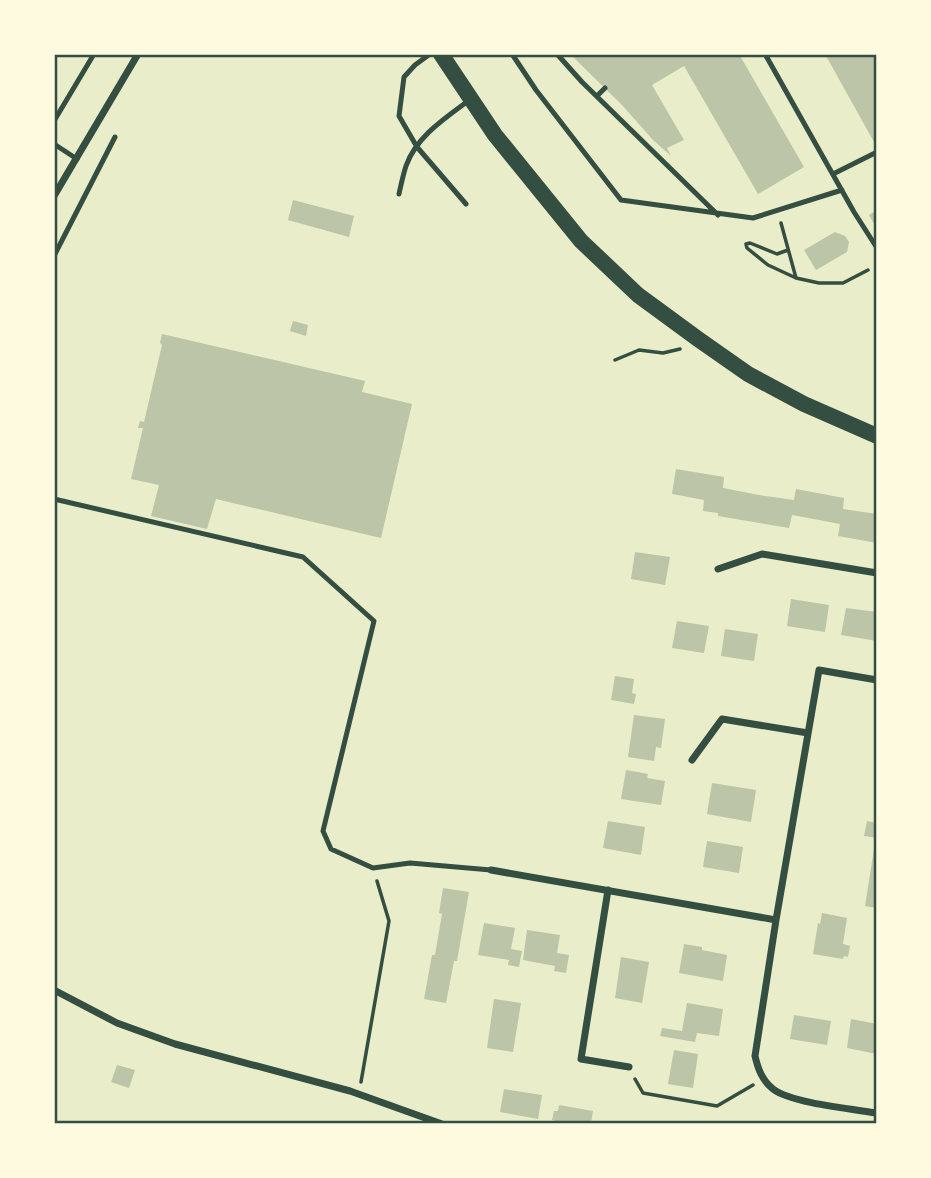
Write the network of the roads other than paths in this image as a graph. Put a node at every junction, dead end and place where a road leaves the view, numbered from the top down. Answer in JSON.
{"nodes":[{"id":1,"x":94,"y":54,"type":"edge"},
{"id":2,"x":138,"y":54,"type":"edge"},
{"id":3,"x":430,"y":54,"type":"edge"},
{"id":4,"x":441,"y":54,"type":"edge"},
{"id":5,"x":512,"y":54,"type":"edge"},
{"id":6,"x":557,"y":54,"type":"edge"},
{"id":7,"x":765,"y":54,"type":"edge"},
{"id":8,"x":605,"y":88,"type":"dead end"},
{"id":9,"x":597,"y":96,"type":"junction"},
{"id":10,"x":471,"y":99,"type":"junction"},
{"id":11,"x":54,"y":121,"type":"edge"},
{"id":12,"x":115,"y":137,"type":"dead end"},
{"id":13,"x":54,"y":144,"type":"edge"},
{"id":14,"x":417,"y":147,"type":"junction"},
{"id":15,"x":877,"y":152,"type":"edge"},
{"id":16,"x":77,"y":159,"type":"junction"},
{"id":17,"x":833,"y":174,"type":"junction"},
{"id":18,"x":842,"y":190,"type":"junction"},
{"id":19,"x":399,"y":194,"type":"dead end"},
{"id":20,"x":54,"y":196,"type":"edge"},
{"id":21,"x":466,"y":204,"type":"dead end"},
{"id":22,"x":718,"y":215,"type":"junction"},
{"id":23,"x":877,"y":248,"type":"edge"},
{"id":24,"x":54,"y":256,"type":"edge"},
{"id":25,"x":877,"y":436,"type":"edge"},
{"id":26,"x":54,"y":499,"type":"edge"},
{"id":27,"x":718,"y":569,"type":"dead end"},
{"id":28,"x":877,"y":573,"type":"edge"},
{"id":29,"x":877,"y":680,"type":"edge"},
{"id":30,"x":808,"y":733,"type":"junction"},
{"id":31,"x":692,"y":760,"type":"dead end"},
{"id":32,"x":491,"y":870,"type":"joint"},
{"id":33,"x":608,"y":890,"type":"junction"},
{"id":34,"x":776,"y":920,"type":"junction"},
{"id":35,"x":54,"y":990,"type":"edge"},
{"id":36,"x":629,"y":1066,"type":"road end"},
{"id":37,"x":877,"y":1113,"type":"edge"},
{"id":38,"x":440,"y":1123,"type":"edge"}],
"edges":[{"from":1,"to":11,"type":"lane"},
{"from":2,"to":16,"type":"street"},
{"from":3,"to":14,"type":"lane"},
{"from":4,"to":10,"type":"main road"},
{"from":5,"to":22,"type":"lane"},
{"from":6,"to":9,"type":"lane"},
{"from":7,"to":17,"type":"lane"},
{"from":8,"to":9,"type":"lane"},
{"from":9,"to":22,"type":"lane"},
{"from":10,"to":14,"type":"lane"},
{"from":10,"to":25,"type":"main road"},
{"from":12,"to":24,"type":"lane"},
{"from":13,"to":16,"type":"lane"},
{"from":14,"to":19,"type":"lane"},
{"from":14,"to":21,"type":"lane"},
{"from":15,"to":17,"type":"lane"},
{"from":16,"to":20,"type":"street"},
{"from":17,"to":18,"type":"lane"},
{"from":18,"to":22,"type":"lane"},
{"from":18,"to":23,"type":"lane"},
{"from":26,"to":32,"type":"lane"},
{"from":27,"to":28,"type":"street"},
{"from":29,"to":30,"type":"street"},
{"from":30,"to":31,"type":"street"},
{"from":30,"to":34,"type":"street"},
{"from":32,"to":33,"type":"street"},
{"from":33,"to":34,"type":"street"},
{"from":33,"to":36,"type":"street"},
{"from":34,"to":37,"type":"street"},
{"from":35,"to":38,"type":"street"}]}
